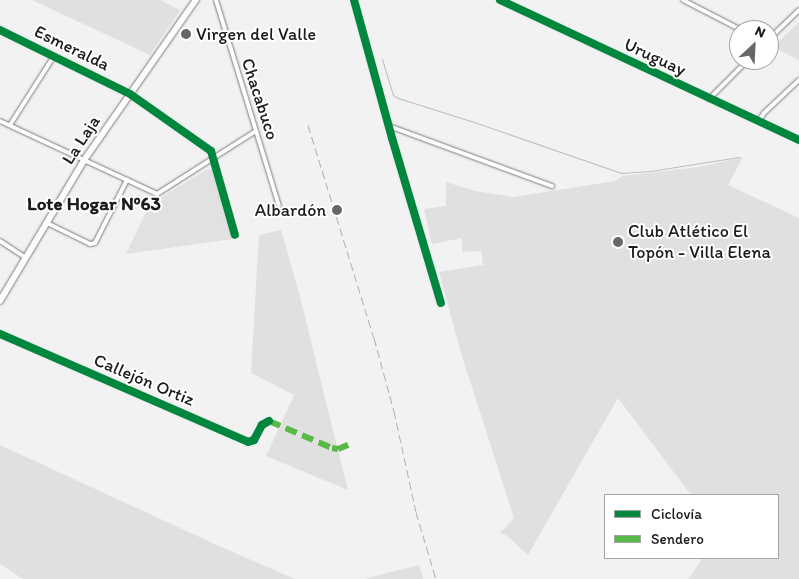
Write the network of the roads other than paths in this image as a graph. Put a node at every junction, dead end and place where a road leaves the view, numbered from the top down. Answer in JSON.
{"nodes":[{"id":1,"x":196,"y":0,"type":"edge"},
{"id":2,"x":216,"y":0,"type":"edge"},
{"id":3,"x":354,"y":0,"type":"edge"},
{"id":4,"x":500,"y":0,"type":"edge"},
{"id":5,"x":683,"y":0,"type":"edge"},
{"id":6,"x":799,"y":10,"type":"edge"},
{"id":7,"x":729,"y":24,"type":"edge"},
{"id":8,"x":779,"y":29,"type":"edge"},
{"id":9,"x":0,"y":30,"type":"edge"},
{"id":10,"x":54,"y":56,"type":"junction"},
{"id":11,"x":738,"y":70,"type":"edge"},
{"id":12,"x":799,"y":80,"type":"edge"},
{"id":13,"x":130,"y":94,"type":"junction"},
{"id":14,"x":710,"y":98,"type":"junction"},
{"id":15,"x":0,"y":120,"type":"edge"},
{"id":16,"x":759,"y":121,"type":"junction"},
{"id":17,"x":10,"y":125,"type":"junction"},
{"id":18,"x":389,"y":126,"type":"junction"},
{"id":19,"x":256,"y":131,"type":"junction"},
{"id":20,"x":799,"y":140,"type":"edge"},
{"id":21,"x":213,"y":158,"type":"junction"},
{"id":22,"x":85,"y":159,"type":"junction"},
{"id":23,"x":127,"y":180,"type":"junction"},
{"id":24,"x":552,"y":186,"type":"dead end"},
{"id":25,"x":279,"y":206,"type":"dead end"},
{"id":26,"x":47,"y":223,"type":"junction"},
{"id":27,"x":235,"y":235,"type":"dead end"},
{"id":28,"x":0,"y":241,"type":"edge"},
{"id":29,"x":26,"y":258,"type":"junction"},
{"id":30,"x":0,"y":301,"type":"edge"},
{"id":31,"x":441,"y":303,"type":"dead end"},
{"id":32,"x":0,"y":334,"type":"edge"},
{"id":33,"x":270,"y":421,"type":"dead end"}],
"edges":[{"from":1,"to":13,"type":"main road","name":"La Laja"},
{"from":2,"to":19,"type":"street","name":"Chacabuco"},
{"from":3,"to":18,"type":"street"},
{"from":4,"to":14,"type":"street","name":"Uruguay"},
{"from":5,"to":7,"type":"street"},
{"from":6,"to":8,"type":"street"},
{"from":9,"to":10,"type":"street","name":"Esmeralda"},
{"from":10,"to":13,"type":"street","name":"Esmeralda"},
{"from":10,"to":17,"type":"street"},
{"from":11,"to":14,"type":"street"},
{"from":12,"to":16,"type":"street"},
{"from":13,"to":21,"type":"street","name":"Esmeralda"},
{"from":13,"to":22,"type":"main road","name":"La Laja"},
{"from":14,"to":16,"type":"street","name":"Uruguay"},
{"from":15,"to":17,"type":"street"},
{"from":16,"to":20,"type":"street","name":"Uruguay"},
{"from":17,"to":22,"type":"street"},
{"from":18,"to":24,"type":"street"},
{"from":18,"to":31,"type":"street"},
{"from":19,"to":21,"type":"street"},
{"from":19,"to":25,"type":"street","name":"Chacabuco"},
{"from":21,"to":23,"type":"street"},
{"from":21,"to":27,"type":"street"},
{"from":22,"to":23,"type":"street"},
{"from":22,"to":26,"type":"main road","name":"La Laja"},
{"from":23,"to":26,"type":"street"},
{"from":26,"to":29,"type":"main road","name":"La Laja"},
{"from":28,"to":29,"type":"street"},
{"from":29,"to":30,"type":"main road","name":"La Laja"},
{"from":32,"to":33,"type":"street","name":"Callejón Ortiz"}]}
